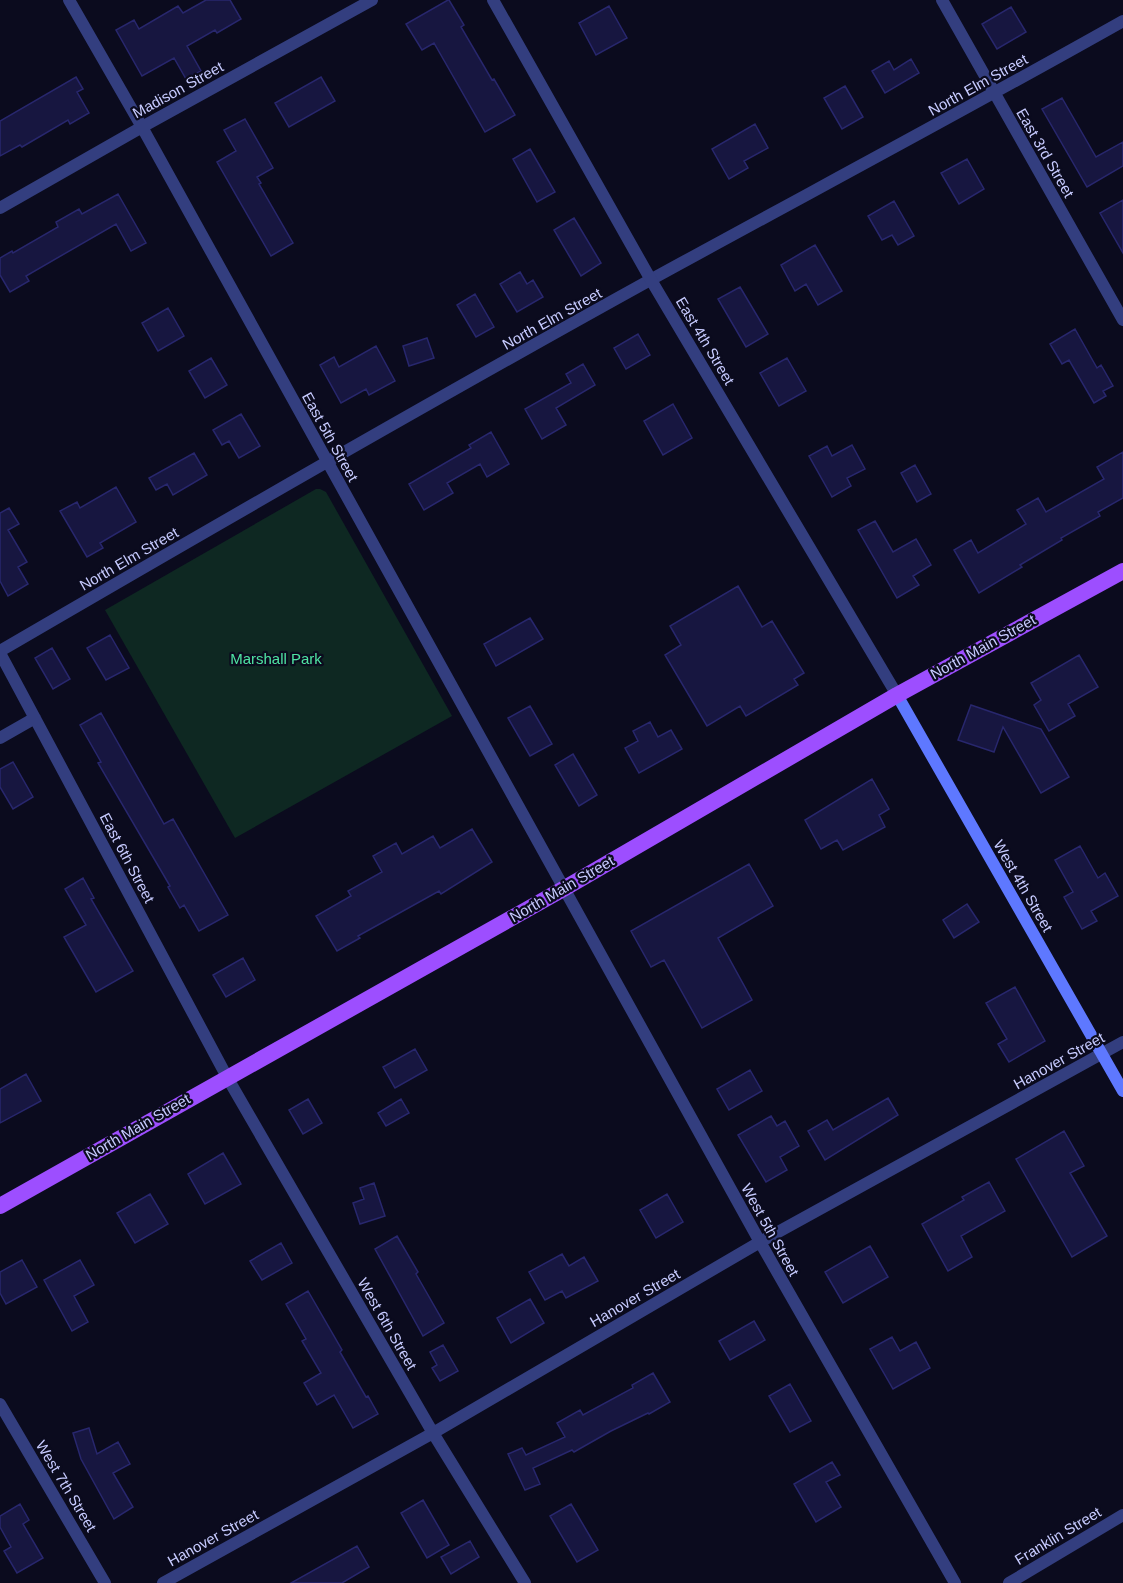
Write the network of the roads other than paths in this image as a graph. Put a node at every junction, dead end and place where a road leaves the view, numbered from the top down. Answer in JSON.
{"nodes":[{"id":1,"x":69,"y":0,"type":"edge"},
{"id":2,"x":372,"y":0,"type":"edge"},
{"id":3,"x":493,"y":0,"type":"edge"},
{"id":4,"x":942,"y":0,"type":"edge"},
{"id":5,"x":1123,"y":21,"type":"edge"},
{"id":6,"x":994,"y":94,"type":"junction"},
{"id":7,"x":142,"y":127,"type":"junction"},
{"id":8,"x":0,"y":208,"type":"edge"},
{"id":9,"x":651,"y":280,"type":"junction"},
{"id":10,"x":1123,"y":320,"type":"edge"},
{"id":11,"x":327,"y":462,"type":"junction"},
{"id":12,"x":1123,"y":571,"type":"edge"},
{"id":13,"x":0,"y":652,"type":"edge"},
{"id":14,"x":897,"y":695,"type":"junction"},
{"id":15,"x":35,"y":718,"type":"junction"},
{"id":16,"x":0,"y":738,"type":"edge"},
{"id":17,"x":565,"y":888,"type":"junction"},
{"id":18,"x":1123,"y":1042,"type":"edge"},
{"id":19,"x":1101,"y":1055,"type":"junction"},
{"id":20,"x":227,"y":1077,"type":"junction"},
{"id":21,"x":1123,"y":1091,"type":"edge"},
{"id":22,"x":0,"y":1206,"type":"edge"},
{"id":23,"x":760,"y":1242,"type":"junction"},
{"id":24,"x":0,"y":1404,"type":"edge"},
{"id":25,"x":433,"y":1433,"type":"junction"},
{"id":26,"x":1123,"y":1515,"type":"edge"},
{"id":27,"x":105,"y":1583,"type":"edge"},
{"id":28,"x":163,"y":1583,"type":"edge"},
{"id":29,"x":525,"y":1583,"type":"edge"},
{"id":30,"x":955,"y":1583,"type":"edge"},
{"id":31,"x":1009,"y":1583,"type":"edge"}],
"edges":[{"from":1,"to":7,"type":"street","name":"East 5th Street"},
{"from":2,"to":7,"type":"street","name":"Madison Street"},
{"from":3,"to":9,"type":"street","name":"East 4th Street"},
{"from":4,"to":6,"type":"street","name":"East 3rd Street"},
{"from":5,"to":6,"type":"street","name":"North Elm Street"},
{"from":6,"to":9,"type":"street","name":"North Elm Street"},
{"from":6,"to":10,"type":"street","name":"East 3rd Street"},
{"from":7,"to":8,"type":"street","name":"Madison Street"},
{"from":7,"to":11,"type":"street","name":"East 5th Street"},
{"from":9,"to":11,"type":"street","name":"North Elm Street"},
{"from":9,"to":14,"type":"street","name":"East 4th Street"},
{"from":11,"to":13,"type":"street","name":"North Elm Street"},
{"from":11,"to":17,"type":"street","name":"East 5th Street"},
{"from":12,"to":14,"type":"main road","name":"North Main Street"},
{"from":13,"to":15,"type":"street","name":"East 6th Street"},
{"from":14,"to":17,"type":"main road","name":"North Main Street"},
{"from":14,"to":19,"type":"main road","name":"West 4th Street"},
{"from":15,"to":16,"type":"street"},
{"from":15,"to":20,"type":"street","name":"East 6th Street"},
{"from":17,"to":20,"type":"main road","name":"North Main Street"},
{"from":17,"to":23,"type":"street","name":"West 5th Street"},
{"from":18,"to":19,"type":"street","name":"Hanover Street"},
{"from":19,"to":21,"type":"main road","name":"West 4th Street"},
{"from":19,"to":23,"type":"street","name":"Hanover Street"},
{"from":20,"to":22,"type":"main road","name":"North Main Street"},
{"from":20,"to":25,"type":"street","name":"West 6th Street"},
{"from":23,"to":25,"type":"street","name":"Hanover Street"},
{"from":23,"to":30,"type":"street","name":"West 5th Street"},
{"from":24,"to":27,"type":"street","name":"West 7th Street"},
{"from":25,"to":28,"type":"street","name":"Hanover Street"},
{"from":25,"to":29,"type":"street","name":"West 6th Street"},
{"from":26,"to":31,"type":"street","name":"Franklin Street"}]}
